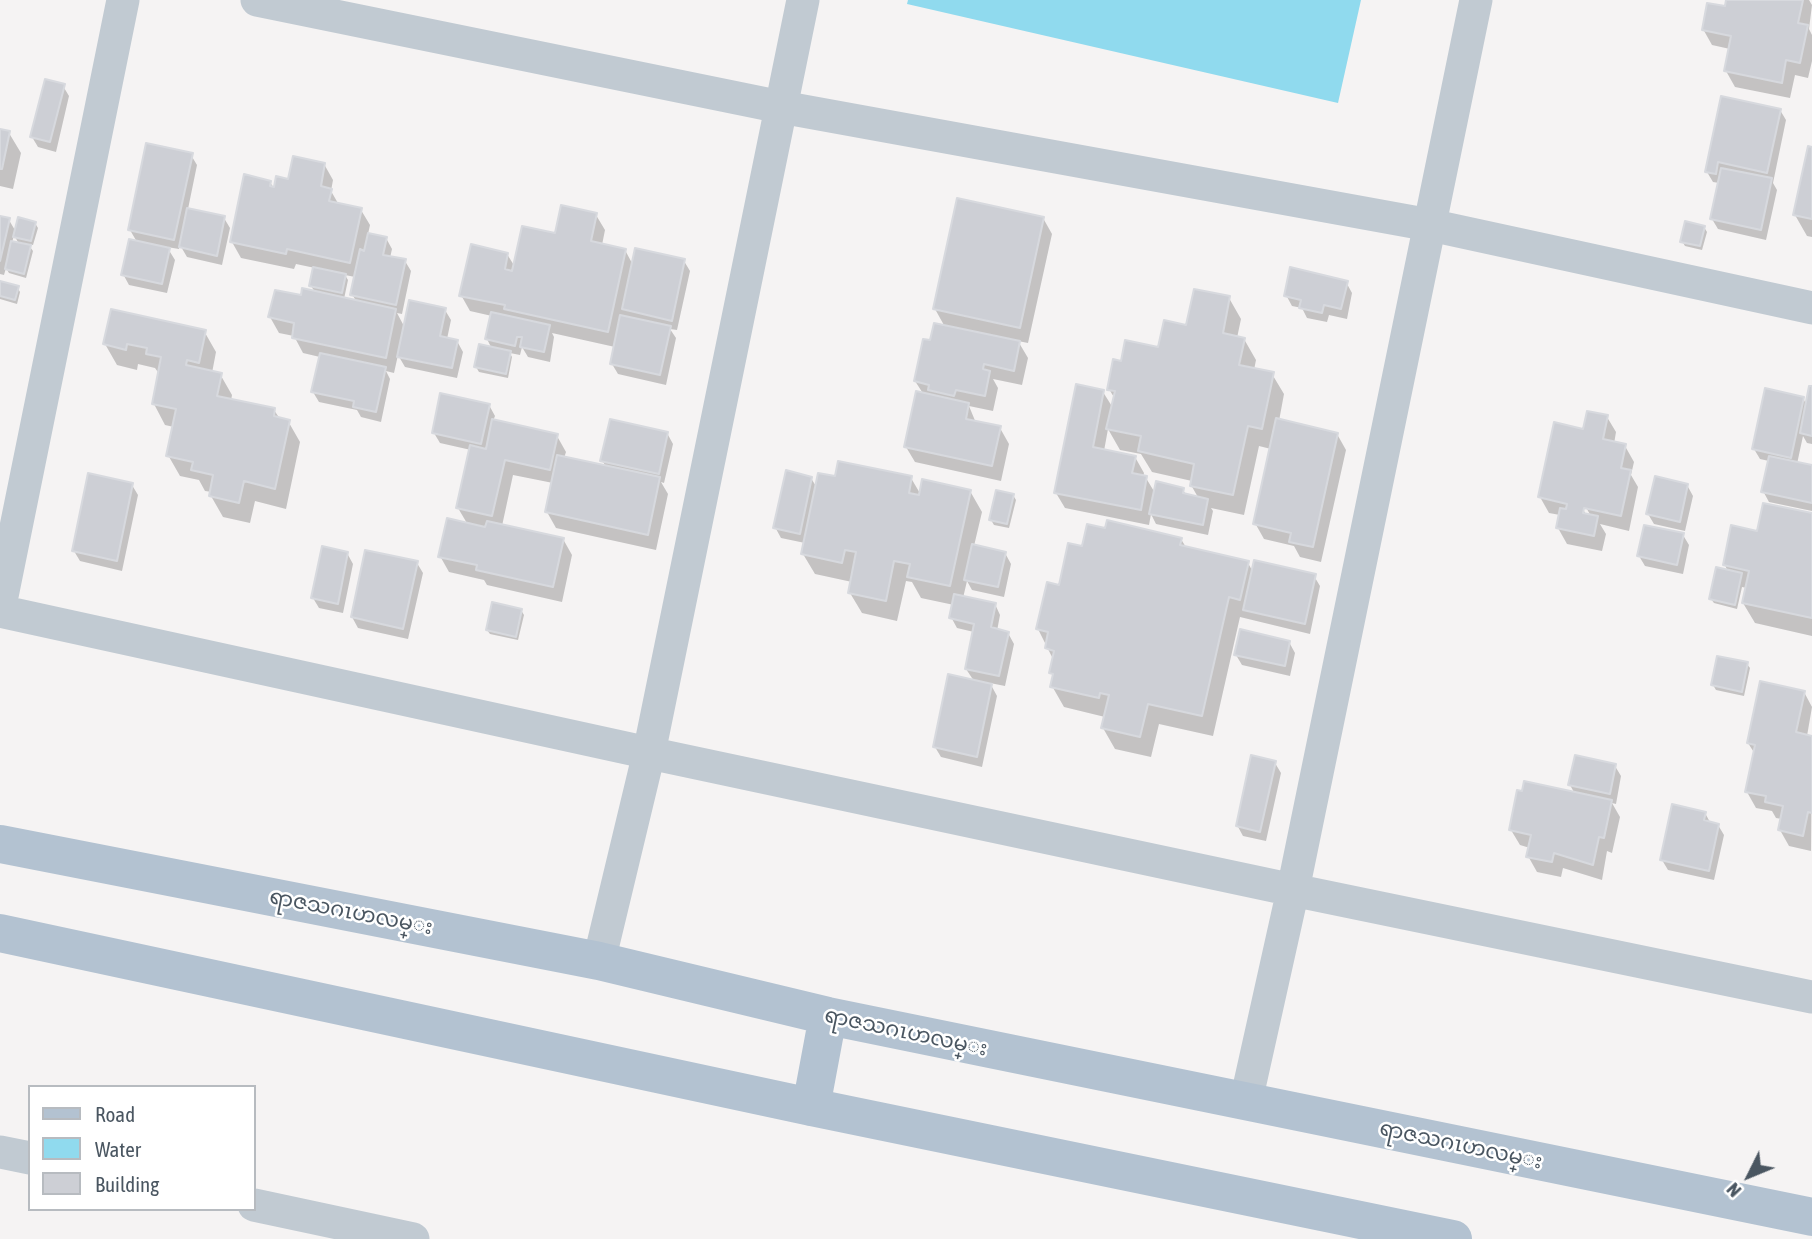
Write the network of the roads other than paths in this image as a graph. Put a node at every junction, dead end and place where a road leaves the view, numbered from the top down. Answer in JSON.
{"nodes":[{"id":1,"x":123,"y":0,"type":"edge"},
{"id":2,"x":257,"y":0,"type":"edge"},
{"id":3,"x":803,"y":0,"type":"edge"},
{"id":4,"x":1476,"y":0,"type":"edge"},
{"id":5,"x":781,"y":107,"type":"junction"},
{"id":6,"x":1430,"y":225,"type":"junction"},
{"id":7,"x":1812,"y":309,"type":"edge"},
{"id":8,"x":0,"y":608,"type":"edge"},
{"id":9,"x":649,"y":753,"type":"junction"},
{"id":10,"x":0,"y":844,"type":"edge"},
{"id":11,"x":1293,"y":890,"type":"junction"},
{"id":12,"x":0,"y":933,"type":"edge"},
{"id":13,"x":599,"y":961,"type":"junction"},
{"id":14,"x":1812,"y":997,"type":"edge"},
{"id":15,"x":828,"y":1016,"type":"junction"},
{"id":16,"x":1246,"y":1101,"type":"junction"},
{"id":17,"x":811,"y":1107,"type":"junction"},
{"id":18,"x":0,"y":1152,"type":"edge"},
{"id":19,"x":28,"y":1158,"type":"edge"},
{"id":20,"x":256,"y":1205,"type":"edge"},
{"id":21,"x":1812,"y":1217,"type":"edge"},
{"id":22,"x":1341,"y":1227,"type":"edge"},
{"id":23,"x":413,"y":1239,"type":"edge"},
{"id":24,"x":1453,"y":1239,"type":"edge"}],
"edges":[{"from":1,"to":8,"type":"street"},
{"from":2,"to":5,"type":"street"},
{"from":3,"to":5,"type":"street"},
{"from":4,"to":6,"type":"street"},
{"from":5,"to":6,"type":"street"},
{"from":5,"to":9,"type":"street"},
{"from":6,"to":7,"type":"street"},
{"from":6,"to":11,"type":"street"},
{"from":8,"to":9,"type":"street"},
{"from":9,"to":11,"type":"street"},
{"from":9,"to":13,"type":"street"},
{"from":10,"to":13,"type":"main road","name":"ရာဇသဂၤဟလမ္း"},
{"from":11,"to":14,"type":"street"},
{"from":11,"to":16,"type":"street"},
{"from":12,"to":17,"type":"main road"},
{"from":13,"to":15,"type":"main road","name":"ရာဇသဂၤဟလမ္း"},
{"from":15,"to":16,"type":"main road","name":"ရာဇသဂၤဟလမ္း"},
{"from":15,"to":17,"type":"main road"},
{"from":16,"to":21,"type":"main road","name":"ရာဇသဂၤဟလမ္း"},
{"from":17,"to":22,"type":"main road"},
{"from":18,"to":19,"type":"street"},
{"from":20,"to":23,"type":"street"},
{"from":22,"to":24,"type":"main road"}]}
